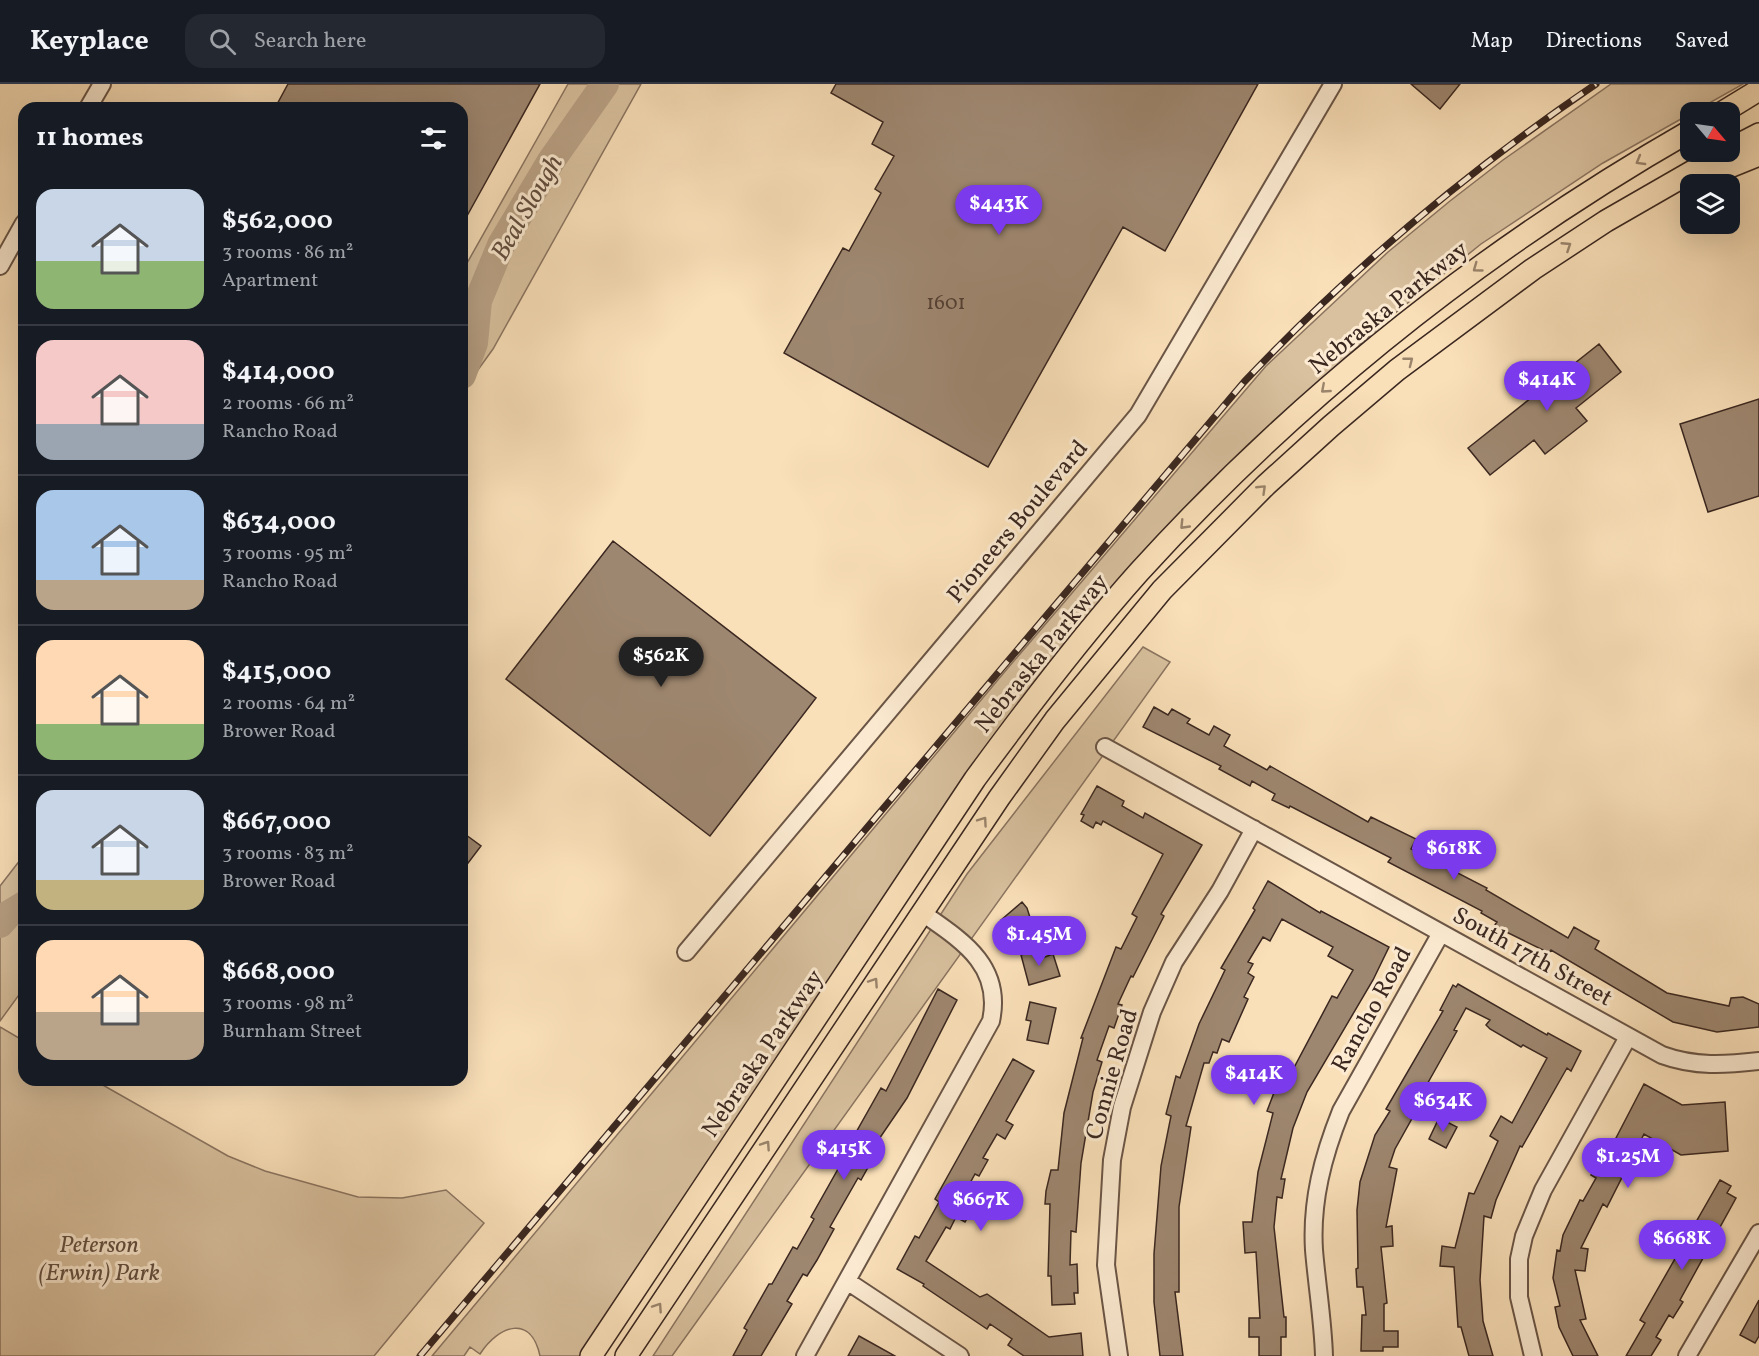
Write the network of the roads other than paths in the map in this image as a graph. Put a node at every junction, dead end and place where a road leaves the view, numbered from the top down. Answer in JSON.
{"nodes":[{"id":1,"x":102,"y":84,"type":"edge"},
{"id":2,"x":1333,"y":84,"type":"edge"},
{"id":3,"x":1759,"y":90,"type":"edge"},
{"id":4,"x":1759,"y":99,"type":"edge"},
{"id":5,"x":92,"y":102,"type":"edge"},
{"id":6,"x":1739,"y":102,"type":"edge"},
{"id":7,"x":1740,"y":107,"type":"edge"},
{"id":8,"x":1759,"y":134,"type":"edge"},
{"id":9,"x":1680,"y":138,"type":"edge"},
{"id":10,"x":1740,"y":144,"type":"edge"},
{"id":11,"x":1759,"y":155,"type":"edge"},
{"id":12,"x":1708,"y":162,"type":"edge"},
{"id":13,"x":1629,"y":208,"type":"junction"},
{"id":14,"x":18,"y":234,"type":"edge"},
{"id":15,"x":0,"y":266,"type":"edge"},
{"id":16,"x":1106,"y":747,"type":"dead end"},
{"id":17,"x":1254,"y":829,"type":"junction"},
{"id":18,"x":921,"y":912,"type":"junction"},
{"id":19,"x":1442,"y":933,"type":"junction"},
{"id":20,"x":686,"y":952,"type":"dead end"},
{"id":21,"x":1628,"y":1037,"type":"junction"},
{"id":22,"x":1759,"y":1061,"type":"edge"},
{"id":23,"x":1759,"y":1233,"type":"edge"},
{"id":24,"x":1753,"y":1256,"type":"edge"},
{"id":25,"x":847,"y":1281,"type":"junction"},
{"id":26,"x":591,"y":1356,"type":"edge"},
{"id":27,"x":626,"y":1356,"type":"edge"},
{"id":28,"x":805,"y":1356,"type":"edge"},
{"id":29,"x":960,"y":1356,"type":"edge"},
{"id":30,"x":1119,"y":1356,"type":"edge"},
{"id":31,"x":1324,"y":1356,"type":"edge"},
{"id":32,"x":1533,"y":1356,"type":"edge"},
{"id":33,"x":1687,"y":1356,"type":"edge"}],
"edges":[{"from":1,"to":5,"type":"street"},
{"from":2,"to":20,"type":"street","name":"Pioneers Boulevard"},
{"from":3,"to":6,"type":"main road"},
{"from":4,"to":7,"type":"main road"},
{"from":8,"to":10,"type":"main road"},
{"from":9,"to":26,"type":"main road","name":"Nebraska Parkway","one_way":true},
{"from":11,"to":13,"type":"main road"},
{"from":12,"to":13,"type":"main road"},
{"from":18,"to":13,"type":"main road","one_way":true},
{"from":14,"to":15,"type":"street"},
{"from":16,"to":17,"type":"street","name":"South 17th Street"},
{"from":17,"to":19,"type":"street","name":"South 17th Street"},
{"from":17,"to":30,"type":"street","name":"Connie Road"},
{"from":18,"to":25,"type":"street"},
{"from":27,"to":18,"type":"main road","one_way":true},
{"from":19,"to":21,"type":"street","name":"South 17th Street"},
{"from":19,"to":31,"type":"street","name":"Rancho Road"},
{"from":21,"to":22,"type":"street","name":"South 17th Street"},
{"from":21,"to":32,"type":"street"},
{"from":23,"to":24,"type":"street"},
{"from":24,"to":33,"type":"street"},
{"from":25,"to":28,"type":"street"},
{"from":25,"to":29,"type":"street"}]}
